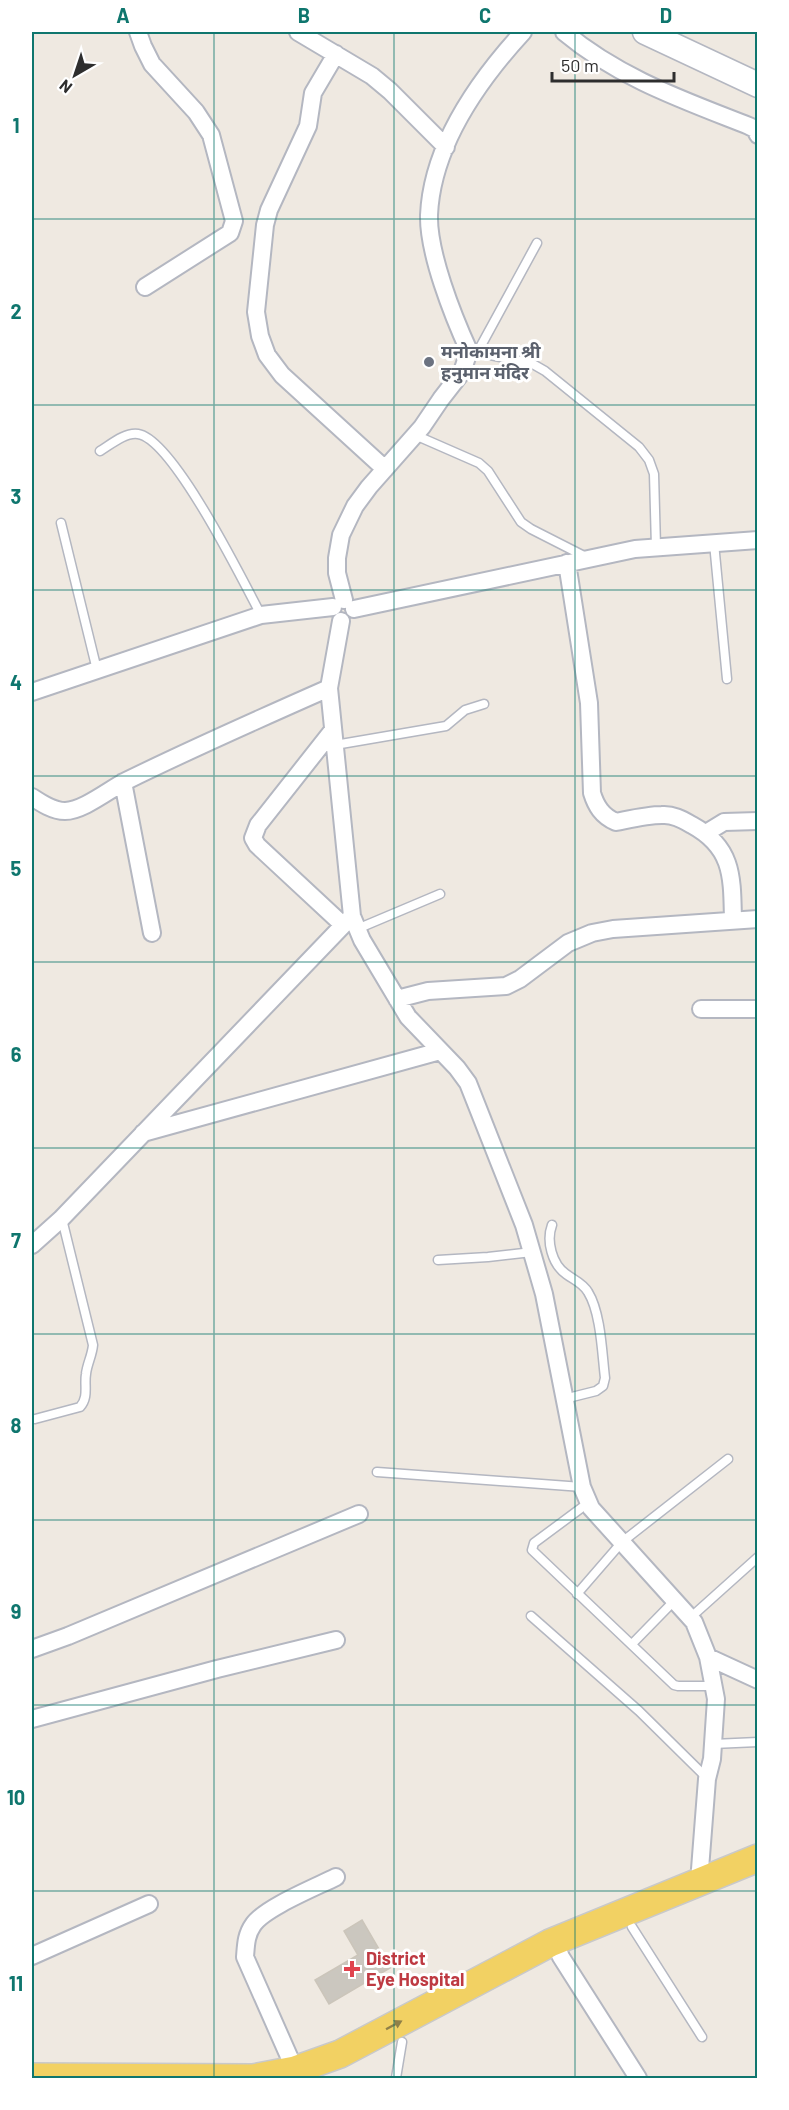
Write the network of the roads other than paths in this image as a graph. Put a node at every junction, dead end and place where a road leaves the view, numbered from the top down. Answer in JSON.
{"nodes":[{"id":1,"x":138,"y":32,"type":"edge"},
{"id":2,"x":298,"y":32,"type":"edge"},
{"id":3,"x":523,"y":32,"type":"edge"},
{"id":4,"x":564,"y":32,"type":"edge"},
{"id":5,"x":655,"y":34,"type":"edge"},
{"id":6,"x":336,"y":54,"type":"junction"},
{"id":7,"x":758,"y":85,"type":"edge"},
{"id":8,"x":758,"y":135,"type":"edge"},
{"id":9,"x":446,"y":147,"type":"junction"},
{"id":10,"x":537,"y":243,"type":"dead end"},
{"id":11,"x":145,"y":287,"type":"dead end"},
{"id":12,"x":473,"y":352,"type":"junction"},
{"id":13,"x":415,"y":435,"type":"junction"},
{"id":14,"x":100,"y":451,"type":"dead end"},
{"id":15,"x":385,"y":469,"type":"junction"},
{"id":16,"x":61,"y":523,"type":"dead end"},
{"id":17,"x":758,"y":540,"type":"edge"},
{"id":18,"x":714,"y":543,"type":"junction"},
{"id":19,"x":656,"y":548,"type":"junction"},
{"id":20,"x":589,"y":559,"type":"junction"},
{"id":21,"x":567,"y":564,"type":"junction"},
{"id":22,"x":343,"y":609,"type":"junction"},
{"id":23,"x":261,"y":615,"type":"junction"},
{"id":24,"x":97,"y":670,"type":"junction"},
{"id":25,"x":727,"y":680,"type":"dead end"},
{"id":26,"x":329,"y":687,"type":"junction"},
{"id":27,"x":32,"y":692,"type":"edge"},
{"id":28,"x":484,"y":704,"type":"dead end"},
{"id":29,"x":334,"y":738,"type":"junction"},
{"id":30,"x":123,"y":782,"type":"junction"},
{"id":31,"x":32,"y":797,"type":"edge"},
{"id":32,"x":758,"y":820,"type":"edge"},
{"id":33,"x":706,"y":833,"type":"junction"},
{"id":34,"x":440,"y":894,"type":"dead end"},
{"id":35,"x":758,"y":919,"type":"edge"},
{"id":36,"x":733,"y":921,"type":"junction"},
{"id":37,"x":351,"y":923,"type":"junction"},
{"id":38,"x":152,"y":933,"type":"dead end"},
{"id":39,"x":397,"y":999,"type":"junction"},
{"id":40,"x":701,"y":1009,"type":"dead end"},
{"id":41,"x":758,"y":1009,"type":"edge"},
{"id":42,"x":440,"y":1051,"type":"junction"},
{"id":43,"x":143,"y":1133,"type":"junction"},
{"id":44,"x":62,"y":1219,"type":"junction"},
{"id":45,"x":552,"y":1225,"type":"dead end"},
{"id":46,"x":32,"y":1245,"type":"edge"},
{"id":47,"x":532,"y":1252,"type":"junction"},
{"id":48,"x":438,"y":1260,"type":"dead end"},
{"id":49,"x":564,"y":1399,"type":"junction"},
{"id":50,"x":35,"y":1419,"type":"dead end"},
{"id":51,"x":728,"y":1459,"type":"dead end"},
{"id":52,"x":377,"y":1472,"type":"dead end"},
{"id":53,"x":585,"y":1495,"type":"junction"},
{"id":54,"x":359,"y":1514,"type":"dead end"},
{"id":55,"x":622,"y":1542,"type":"junction"},
{"id":56,"x":758,"y":1557,"type":"edge"},
{"id":57,"x":577,"y":1594,"type":"junction"},
{"id":58,"x":675,"y":1600,"type":"junction"},
{"id":59,"x":531,"y":1616,"type":"dead end"},
{"id":60,"x":690,"y":1618,"type":"junction"},
{"id":61,"x":336,"y":1640,"type":"dead end"},
{"id":62,"x":632,"y":1644,"type":"junction"},
{"id":63,"x":32,"y":1649,"type":"edge"},
{"id":64,"x":708,"y":1656,"type":"junction"},
{"id":65,"x":758,"y":1680,"type":"edge"},
{"id":66,"x":714,"y":1686,"type":"junction"},
{"id":67,"x":32,"y":1719,"type":"edge"},
{"id":68,"x":758,"y":1742,"type":"edge"},
{"id":69,"x":713,"y":1744,"type":"junction"},
{"id":70,"x":707,"y":1779,"type":"junction"},
{"id":71,"x":758,"y":1858,"type":"edge"},
{"id":72,"x":758,"y":1876,"type":"edge"},
{"id":73,"x":336,"y":1877,"type":"dead end"},
{"id":74,"x":699,"y":1882,"type":"junction"},
{"id":75,"x":149,"y":1904,"type":"dead end"},
{"id":76,"x":632,"y":1927,"type":"junction"},
{"id":77,"x":558,"y":1949,"type":"junction"},
{"id":78,"x":32,"y":1956,"type":"edge"},
{"id":79,"x":702,"y":2037,"type":"dead end"},
{"id":80,"x":402,"y":2042,"type":"junction"},
{"id":81,"x":305,"y":2074,"type":"edge"},
{"id":82,"x":32,"y":2077,"type":"edge"},
{"id":83,"x":396,"y":2079,"type":"edge"},
{"id":84,"x":638,"y":2079,"type":"edge"}],
"edges":[{"from":1,"to":11,"type":"street"},
{"from":2,"to":6,"type":"street"},
{"from":3,"to":9,"type":"street"},
{"from":4,"to":8,"type":"street"},
{"from":5,"to":7,"type":"main road"},
{"from":6,"to":9,"type":"street"},
{"from":6,"to":15,"type":"street"},
{"from":9,"to":12,"type":"street"},
{"from":10,"to":12,"type":"lane"},
{"from":12,"to":13,"type":"street"},
{"from":12,"to":19,"type":"lane"},
{"from":13,"to":15,"type":"street"},
{"from":13,"to":20,"type":"lane"},
{"from":14,"to":23,"type":"lane"},
{"from":15,"to":22,"type":"street"},
{"from":16,"to":24,"type":"lane"},
{"from":17,"to":18,"type":"street"},
{"from":18,"to":19,"type":"street"},
{"from":18,"to":25,"type":"lane"},
{"from":19,"to":20,"type":"street"},
{"from":20,"to":21,"type":"street"},
{"from":21,"to":22,"type":"street"},
{"from":21,"to":33,"type":"street"},
{"from":22,"to":23,"type":"street"},
{"from":22,"to":26,"type":"street"},
{"from":23,"to":24,"type":"street"},
{"from":24,"to":27,"type":"street"},
{"from":26,"to":29,"type":"street"},
{"from":26,"to":30,"type":"street"},
{"from":28,"to":29,"type":"lane"},
{"from":29,"to":37,"type":"street"},
{"from":29,"to":37,"type":"street"},
{"from":30,"to":31,"type":"street"},
{"from":30,"to":38,"type":"street"},
{"from":32,"to":33,"type":"street"},
{"from":33,"to":36,"type":"street"},
{"from":34,"to":37,"type":"lane"},
{"from":35,"to":36,"type":"street"},
{"from":36,"to":39,"type":"street"},
{"from":37,"to":39,"type":"street"},
{"from":37,"to":43,"type":"street"},
{"from":39,"to":42,"type":"street"},
{"from":40,"to":41,"type":"street"},
{"from":42,"to":43,"type":"street"},
{"from":42,"to":47,"type":"street"},
{"from":43,"to":44,"type":"street"},
{"from":44,"to":46,"type":"street"},
{"from":44,"to":50,"type":"lane"},
{"from":45,"to":49,"type":"lane"},
{"from":47,"to":48,"type":"lane"},
{"from":47,"to":49,"type":"street"},
{"from":49,"to":53,"type":"street"},
{"from":51,"to":55,"type":"lane"},
{"from":52,"to":53,"type":"lane"},
{"from":53,"to":55,"type":"street"},
{"from":53,"to":57,"type":"lane"},
{"from":54,"to":63,"type":"street"},
{"from":55,"to":57,"type":"lane"},
{"from":55,"to":58,"type":"street"},
{"from":56,"to":60,"type":"lane"},
{"from":57,"to":62,"type":"lane"},
{"from":58,"to":60,"type":"street"},
{"from":58,"to":62,"type":"lane"},
{"from":59,"to":70,"type":"lane"},
{"from":60,"to":64,"type":"street"},
{"from":61,"to":67,"type":"street"},
{"from":62,"to":66,"type":"lane"},
{"from":64,"to":65,"type":"street"},
{"from":64,"to":66,"type":"street"},
{"from":66,"to":69,"type":"street"},
{"from":68,"to":69,"type":"lane"},
{"from":69,"to":70,"type":"street"},
{"from":70,"to":74,"type":"street"},
{"from":71,"to":74,"type":"main road"},
{"from":72,"to":76,"type":"main road"},
{"from":73,"to":81,"type":"street"},
{"from":74,"to":77,"type":"main road"},
{"from":75,"to":78,"type":"street"},
{"from":76,"to":77,"type":"main road"},
{"from":76,"to":79,"type":"lane"},
{"from":77,"to":80,"type":"main road"},
{"from":81,"to":77,"type":"main road","one_way":true},
{"from":77,"to":84,"type":"street"},
{"from":80,"to":81,"type":"main road"},
{"from":80,"to":83,"type":"lane"},
{"from":81,"to":82,"type":"main road"}]}
